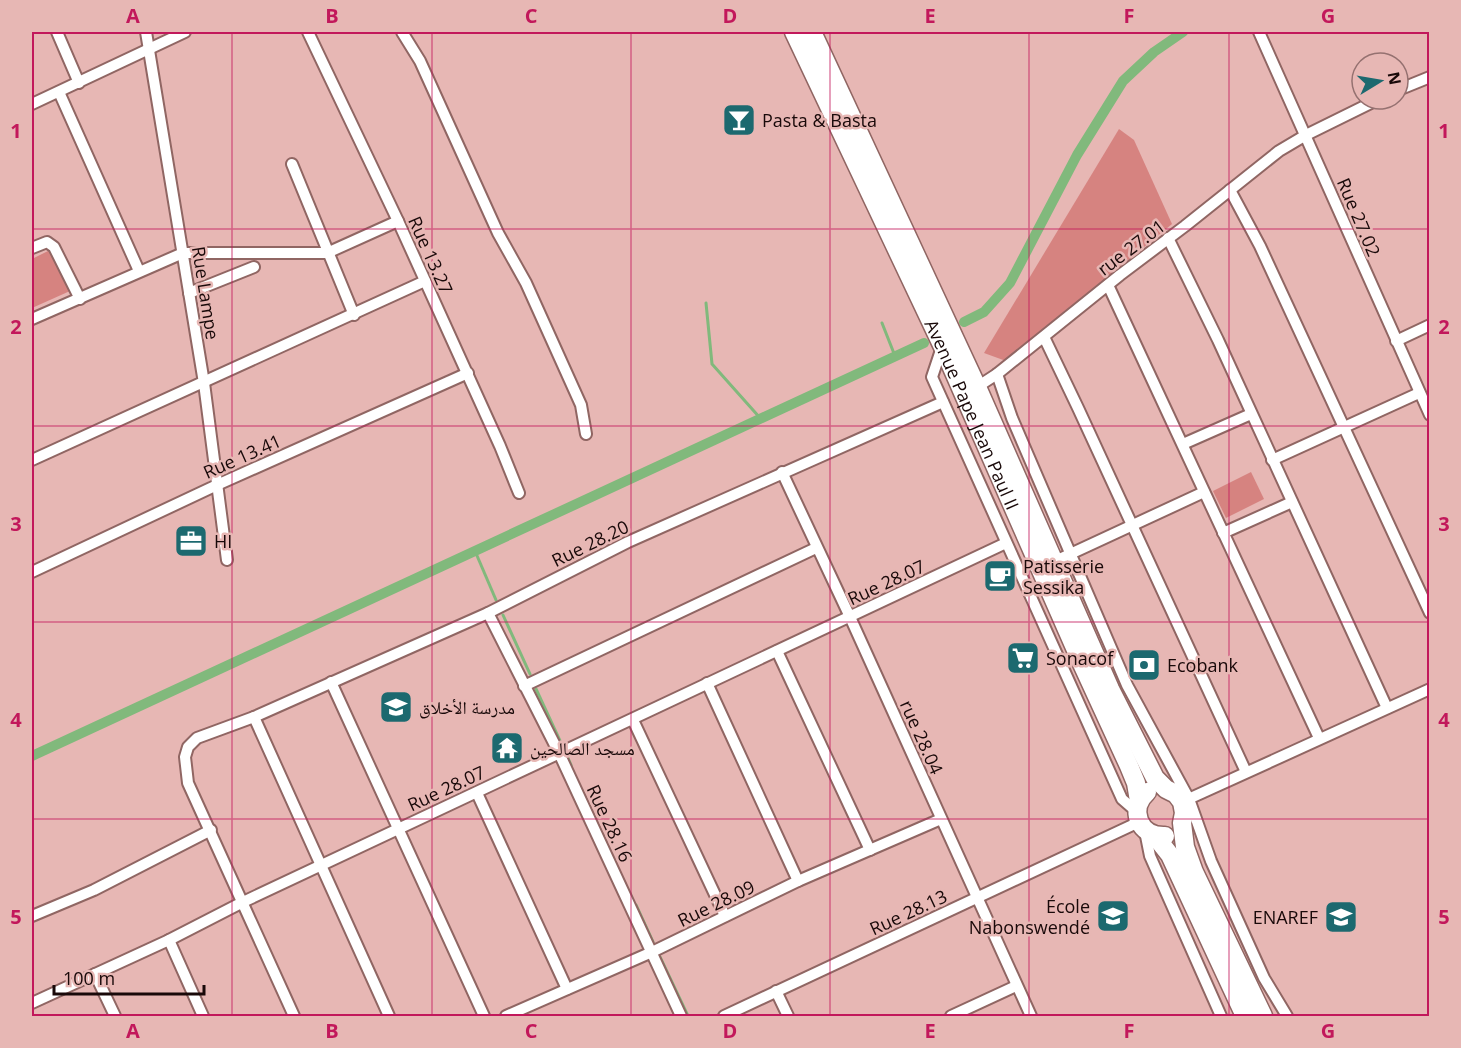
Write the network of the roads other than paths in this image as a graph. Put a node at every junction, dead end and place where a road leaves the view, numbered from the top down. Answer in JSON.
{"nodes":[{"id":1,"x":57,"y":32,"type":"edge"},
{"id":2,"x":146,"y":32,"type":"edge"},
{"id":3,"x":185,"y":32,"type":"edge"},
{"id":4,"x":308,"y":32,"type":"edge"},
{"id":5,"x":402,"y":32,"type":"edge"},
{"id":6,"x":794,"y":32,"type":"edge"},
{"id":7,"x":812,"y":32,"type":"edge"},
{"id":8,"x":1259,"y":32,"type":"edge"},
{"id":9,"x":149,"y":49,"type":"junction"},
{"id":10,"x":1430,"y":77,"type":"edge"},
{"id":11,"x":78,"y":83,"type":"junction"},
{"id":12,"x":1410,"y":85,"type":"edge"},
{"id":13,"x":60,"y":92,"type":"junction"},
{"id":14,"x":32,"y":104,"type":"edge"},
{"id":15,"x":1355,"y":111,"type":"edge"},
{"id":16,"x":1306,"y":135,"type":"junction"},
{"id":17,"x":292,"y":164,"type":"dead end"},
{"id":18,"x":1230,"y":190,"type":"junction"},
{"id":19,"x":398,"y":221,"type":"junction"},
{"id":20,"x":1168,"y":238,"type":"junction"},
{"id":21,"x":32,"y":248,"type":"edge"},
{"id":22,"x":183,"y":253,"type":"junction"},
{"id":23,"x":327,"y":253,"type":"junction"},
{"id":24,"x":254,"y":267,"type":"dead end"},
{"id":25,"x":139,"y":271,"type":"junction"},
{"id":26,"x":425,"y":282,"type":"junction"},
{"id":27,"x":1108,"y":285,"type":"junction"},
{"id":28,"x":189,"y":293,"type":"junction"},
{"id":29,"x":80,"y":299,"type":"junction"},
{"id":30,"x":354,"y":315,"type":"junction"},
{"id":31,"x":32,"y":320,"type":"edge"},
{"id":32,"x":1430,"y":325,"type":"edge"},
{"id":33,"x":1044,"y":337,"type":"junction"},
{"id":34,"x":1396,"y":341,"type":"junction"},
{"id":35,"x":942,"y":347,"type":"junction"},
{"id":36,"x":468,"y":374,"type":"junction"},
{"id":37,"x":998,"y":374,"type":"junction"},
{"id":38,"x":204,"y":383,"type":"junction"},
{"id":39,"x":977,"y":387,"type":"junction"},
{"id":40,"x":1419,"y":393,"type":"junction"},
{"id":41,"x":943,"y":402,"type":"junction"},
{"id":42,"x":1251,"y":414,"type":"junction"},
{"id":43,"x":1430,"y":415,"type":"edge"},
{"id":44,"x":1343,"y":427,"type":"junction"},
{"id":45,"x":586,"y":434,"type":"dead end"},
{"id":46,"x":1183,"y":444,"type":"junction"},
{"id":47,"x":32,"y":460,"type":"edge"},
{"id":48,"x":1272,"y":460,"type":"junction"},
{"id":49,"x":782,"y":472,"type":"junction"},
{"id":50,"x":217,"y":485,"type":"junction"},
{"id":51,"x":1204,"y":492,"type":"junction"},
{"id":52,"x":519,"y":494,"type":"dead end"},
{"id":53,"x":1292,"y":502,"type":"junction"},
{"id":54,"x":1132,"y":524,"type":"junction"},
{"id":55,"x":1223,"y":533,"type":"junction"},
{"id":56,"x":1006,"y":543,"type":"junction"},
{"id":57,"x":816,"y":548,"type":"junction"},
{"id":58,"x":1071,"y":553,"type":"junction"},
{"id":59,"x":227,"y":560,"type":"dead end"},
{"id":60,"x":1053,"y":562,"type":"junction"},
{"id":61,"x":32,"y":572,"type":"edge"},
{"id":62,"x":488,"y":613,"type":"junction"},
{"id":63,"x":1430,"y":613,"type":"edge"},
{"id":64,"x":850,"y":617,"type":"junction"},
{"id":65,"x":777,"y":651,"type":"junction"},
{"id":66,"x":331,"y":682,"type":"junction"},
{"id":67,"x":707,"y":683,"type":"junction"},
{"id":68,"x":524,"y":686,"type":"junction"},
{"id":69,"x":1430,"y":689,"type":"edge"},
{"id":70,"x":1387,"y":708,"type":"junction"},
{"id":71,"x":254,"y":717,"type":"junction"},
{"id":72,"x":633,"y":720,"type":"junction"},
{"id":73,"x":1319,"y":738,"type":"junction"},
{"id":74,"x":559,"y":753,"type":"junction"},
{"id":75,"x":1246,"y":772,"type":"junction"},
{"id":76,"x":1166,"y":789,"type":"junction"},
{"id":77,"x":477,"y":793,"type":"junction"},
{"id":78,"x":1185,"y":801,"type":"junction"},
{"id":79,"x":941,"y":819,"type":"junction"},
{"id":80,"x":1143,"y":820,"type":"junction"},
{"id":81,"x":1182,"y":823,"type":"junction"},
{"id":82,"x":399,"y":828,"type":"junction"},
{"id":83,"x":211,"y":830,"type":"junction"},
{"id":84,"x":870,"y":850,"type":"junction"},
{"id":85,"x":322,"y":865,"type":"junction"},
{"id":86,"x":798,"y":881,"type":"junction"},
{"id":87,"x":976,"y":898,"type":"junction"},
{"id":88,"x":243,"y":902,"type":"junction"},
{"id":89,"x":32,"y":916,"type":"edge"},
{"id":90,"x":725,"y":916,"type":"junction"},
{"id":91,"x":169,"y":940,"type":"junction"},
{"id":92,"x":652,"y":952,"type":"junction"},
{"id":93,"x":95,"y":974,"type":"junction"},
{"id":94,"x":1016,"y":986,"type":"junction"},
{"id":95,"x":567,"y":989,"type":"junction"},
{"id":96,"x":776,"y":991,"type":"junction"},
{"id":97,"x":32,"y":1003,"type":"edge"},
{"id":98,"x":115,"y":1017,"type":"edge"},
{"id":99,"x":203,"y":1017,"type":"edge"},
{"id":100,"x":294,"y":1017,"type":"edge"},
{"id":101,"x":389,"y":1017,"type":"edge"},
{"id":102,"x":484,"y":1017,"type":"edge"},
{"id":103,"x":506,"y":1017,"type":"edge"},
{"id":104,"x":681,"y":1017,"type":"edge"},
{"id":105,"x":724,"y":1017,"type":"edge"},
{"id":106,"x":788,"y":1017,"type":"edge"},
{"id":107,"x":951,"y":1017,"type":"edge"},
{"id":108,"x":1030,"y":1017,"type":"edge"},
{"id":109,"x":1221,"y":1017,"type":"edge"},
{"id":110,"x":1245,"y":1017,"type":"edge"},
{"id":111,"x":1263,"y":1017,"type":"edge"},
{"id":112,"x":1287,"y":1017,"type":"edge"}],
"edges":[{"from":1,"to":11,"type":"street"},
{"from":2,"to":9,"type":"street","name":"Rue Lampe"},
{"from":3,"to":9,"type":"street"},
{"from":4,"to":19,"type":"street","name":"Rue 13.27"},
{"from":5,"to":45,"type":"street"},
{"from":6,"to":35,"type":"highway","name":"Avenue Pape Jean Paul II"},
{"from":7,"to":39,"type":"highway","name":"Avenue Pape Jean Paul II"},
{"from":8,"to":16,"type":"street","name":"Rue 27.02"},
{"from":9,"to":11,"type":"street"},
{"from":9,"to":22,"type":"street","name":"Rue Lampe"},
{"from":10,"to":12,"type":"street"},
{"from":11,"to":13,"type":"street"},
{"from":13,"to":14,"type":"street"},
{"from":13,"to":25,"type":"street"},
{"from":15,"to":16,"type":"street"},
{"from":16,"to":18,"type":"street","name":"rue 27.01"},
{"from":16,"to":34,"type":"street","name":"Rue 27.02"},
{"from":17,"to":23,"type":"street"},
{"from":18,"to":20,"type":"street","name":"rue 27.01"},
{"from":18,"to":44,"type":"street"},
{"from":19,"to":23,"type":"street"},
{"from":19,"to":26,"type":"street","name":"Rue 13.27"},
{"from":20,"to":27,"type":"street","name":"rue 27.01"},
{"from":20,"to":42,"type":"street"},
{"from":21,"to":29,"type":"street"},
{"from":22,"to":23,"type":"street"},
{"from":22,"to":25,"type":"street"},
{"from":22,"to":28,"type":"street","name":"Rue Lampe"},
{"from":23,"to":30,"type":"street"},
{"from":24,"to":28,"type":"street"},
{"from":25,"to":29,"type":"street"},
{"from":26,"to":30,"type":"street"},
{"from":26,"to":36,"type":"street","name":"Rue 13.27"},
{"from":27,"to":33,"type":"street","name":"rue 27.01"},
{"from":27,"to":46,"type":"street"},
{"from":28,"to":38,"type":"street","name":"Rue Lampe"},
{"from":29,"to":31,"type":"street"},
{"from":30,"to":38,"type":"street"},
{"from":32,"to":34,"type":"street"},
{"from":33,"to":37,"type":"street","name":"rue 27.01"},
{"from":33,"to":54,"type":"street"},
{"from":34,"to":40,"type":"street","name":"Rue 27.02"},
{"from":35,"to":41,"type":"street"},
{"from":35,"to":80,"type":"highway","name":"Avenue Pape Jean Paul II"},
{"from":36,"to":50,"type":"street","name":"Rue 13.41"},
{"from":36,"to":52,"type":"street","name":"Rue 13.27"},
{"from":37,"to":39,"type":"street","name":"rue 27.01"},
{"from":37,"to":58,"type":"street"},
{"from":38,"to":47,"type":"street"},
{"from":38,"to":50,"type":"street","name":"Rue Lampe"},
{"from":39,"to":60,"type":"highway","name":"Avenue Pape Jean Paul II"},
{"from":40,"to":43,"type":"street","name":"Rue 27.02"},
{"from":40,"to":44,"type":"street"},
{"from":41,"to":49,"type":"street","name":"Rue 28.20"},
{"from":41,"to":56,"type":"street"},
{"from":42,"to":46,"type":"street"},
{"from":42,"to":48,"type":"street"},
{"from":44,"to":48,"type":"street"},
{"from":44,"to":63,"type":"street"},
{"from":46,"to":51,"type":"street"},
{"from":48,"to":53,"type":"street"},
{"from":49,"to":57,"type":"street","name":"rue 28.04"},
{"from":49,"to":62,"type":"street","name":"Rue 28.20"},
{"from":50,"to":59,"type":"street","name":"Rue Lampe"},
{"from":50,"to":61,"type":"street","name":"Rue 13.41"},
{"from":51,"to":54,"type":"street"},
{"from":51,"to":55,"type":"street"},
{"from":53,"to":55,"type":"street"},
{"from":53,"to":70,"type":"street"},
{"from":54,"to":58,"type":"street"},
{"from":54,"to":75,"type":"street"},
{"from":55,"to":73,"type":"street"},
{"from":56,"to":64,"type":"street","name":"Rue 28.07"},
{"from":56,"to":80,"type":"street"},
{"from":57,"to":64,"type":"street","name":"rue 28.04"},
{"from":57,"to":68,"type":"street"},
{"from":58,"to":60,"type":"street"},
{"from":58,"to":78,"type":"street"},
{"from":60,"to":76,"type":"highway","name":"Avenue Pape Jean Paul II"},
{"from":62,"to":66,"type":"street","name":"Rue 28.20"},
{"from":62,"to":68,"type":"street","name":"Rue 28.16"},
{"from":64,"to":65,"type":"street","name":"Rue 28.07"},
{"from":64,"to":79,"type":"street","name":"rue 28.04"},
{"from":65,"to":67,"type":"street","name":"Rue 28.07"},
{"from":65,"to":84,"type":"street"},
{"from":66,"to":71,"type":"street","name":"Rue 28.20"},
{"from":66,"to":82,"type":"street"},
{"from":67,"to":72,"type":"street","name":"Rue 28.07"},
{"from":67,"to":86,"type":"street"},
{"from":68,"to":74,"type":"street","name":"Rue 28.16"},
{"from":69,"to":70,"type":"street"},
{"from":70,"to":73,"type":"street"},
{"from":71,"to":83,"type":"street","name":"Rue 28.20"},
{"from":71,"to":85,"type":"street"},
{"from":72,"to":74,"type":"street","name":"Rue 28.07"},
{"from":72,"to":90,"type":"street"},
{"from":73,"to":75,"type":"street"},
{"from":74,"to":77,"type":"street","name":"Rue 28.07"},
{"from":74,"to":92,"type":"street","name":"Rue 28.16"},
{"from":75,"to":78,"type":"street"},
{"from":76,"to":78,"type":"highway","name":"Avenue Pape Jean Paul II"},
{"from":76,"to":80,"type":"highway"},
{"from":77,"to":82,"type":"street","name":"Rue 28.07"},
{"from":77,"to":95,"type":"street"},
{"from":78,"to":81,"type":"highway"},
{"from":78,"to":112,"type":"street"},
{"from":79,"to":84,"type":"street","name":"Rue 28.09"},
{"from":79,"to":87,"type":"street","name":"rue 28.04"},
{"from":80,"to":81,"type":"highway"},
{"from":80,"to":87,"type":"street","name":"Rue 28.13"},
{"from":80,"to":109,"type":"street"},
{"from":80,"to":110,"type":"highway","name":"Avenue Pape Jean Paul II"},
{"from":81,"to":111,"type":"highway"},
{"from":82,"to":85,"type":"street","name":"Rue 28.07"},
{"from":82,"to":102,"type":"street"},
{"from":83,"to":88,"type":"street"},
{"from":83,"to":89,"type":"street"},
{"from":84,"to":86,"type":"street","name":"Rue 28.09"},
{"from":85,"to":88,"type":"street","name":"Rue 28.07"},
{"from":85,"to":101,"type":"street"},
{"from":86,"to":90,"type":"street","name":"Rue 28.09"},
{"from":87,"to":94,"type":"street","name":"rue 28.04"},
{"from":87,"to":96,"type":"street","name":"Rue 28.13"},
{"from":88,"to":91,"type":"street","name":"Rue 28.07"},
{"from":88,"to":100,"type":"street"},
{"from":90,"to":92,"type":"street","name":"Rue 28.09"},
{"from":91,"to":93,"type":"street","name":"Rue 28.07"},
{"from":91,"to":99,"type":"street"},
{"from":92,"to":95,"type":"street","name":"Rue 28.09"},
{"from":92,"to":104,"type":"street","name":"Rue 28.16"},
{"from":93,"to":97,"type":"street","name":"Rue 28.07"},
{"from":93,"to":98,"type":"street"},
{"from":94,"to":107,"type":"street"},
{"from":94,"to":108,"type":"street","name":"rue 28.04"},
{"from":95,"to":103,"type":"street","name":"Rue 28.09"},
{"from":96,"to":105,"type":"street","name":"Rue 28.13"},
{"from":96,"to":106,"type":"street"}]}
